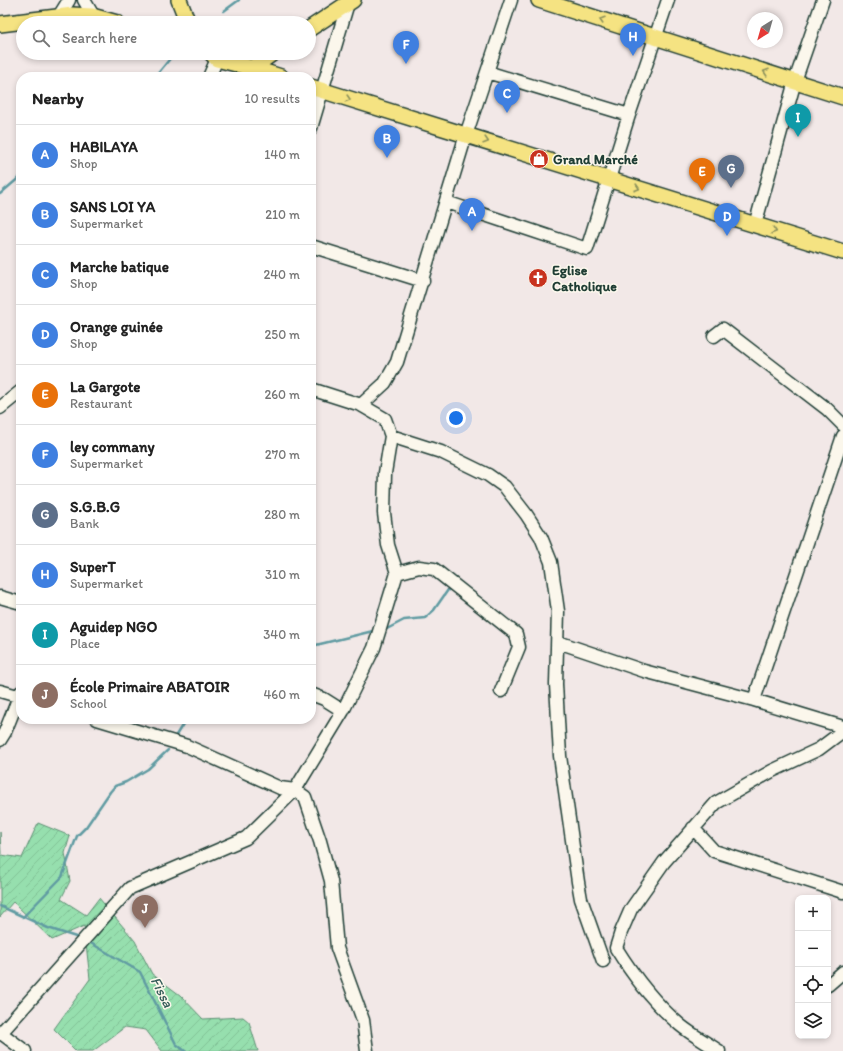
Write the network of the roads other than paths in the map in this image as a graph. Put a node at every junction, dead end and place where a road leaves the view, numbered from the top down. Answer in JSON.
{"nodes":[{"id":1,"x":69,"y":0,"type":"edge"},
{"id":2,"x":84,"y":0,"type":"edge"},
{"id":3,"x":179,"y":0,"type":"edge"},
{"id":4,"x":511,"y":0,"type":"edge"},
{"id":5,"x":539,"y":0,"type":"edge"},
{"id":6,"x":668,"y":0,"type":"edge"},
{"id":7,"x":823,"y":0,"type":"edge"},
{"id":8,"x":350,"y":2,"type":"edge"},
{"id":9,"x":66,"y":15,"type":"junction"},
{"id":10,"x":59,"y":16,"type":"edge"},
{"id":11,"x":80,"y":16,"type":"edge"},
{"id":12,"x":93,"y":16,"type":"edge"},
{"id":13,"x":185,"y":16,"type":"edge"},
{"id":14,"x":16,"y":22,"type":"edge"},
{"id":15,"x":0,"y":24,"type":"edge"},
{"id":16,"x":316,"y":24,"type":"edge"},
{"id":17,"x":655,"y":37,"type":"junction"},
{"id":18,"x":213,"y":60,"type":"edge"},
{"id":19,"x":227,"y":60,"type":"edge"},
{"id":20,"x":263,"y":60,"type":"edge"},
{"id":21,"x":252,"y":68,"type":"junction"},
{"id":22,"x":210,"y":72,"type":"edge"},
{"id":23,"x":265,"y":72,"type":"edge"},
{"id":24,"x":487,"y":72,"type":"junction"},
{"id":25,"x":795,"y":81,"type":"junction"},
{"id":26,"x":317,"y":89,"type":"edge"},
{"id":27,"x":843,"y":97,"type":"edge"},
{"id":28,"x":629,"y":115,"type":"junction"},
{"id":29,"x":466,"y":136,"type":"junction"},
{"id":30,"x":610,"y":180,"type":"junction"},
{"id":31,"x":446,"y":202,"type":"junction"},
{"id":32,"x":755,"y":225,"type":"junction"},
{"id":33,"x":316,"y":248,"type":"edge"},
{"id":34,"x":843,"y":252,"type":"edge"},
{"id":35,"x":423,"y":281,"type":"junction"},
{"id":36,"x":714,"y":336,"type":"dead end"},
{"id":37,"x":316,"y":391,"type":"edge"},
{"id":38,"x":16,"y":395,"type":"edge"},
{"id":39,"x":361,"y":405,"type":"junction"},
{"id":40,"x":0,"y":408,"type":"edge"},
{"id":41,"x":843,"y":425,"type":"edge"},
{"id":42,"x":391,"y":436,"type":"junction"},
{"id":43,"x":843,"y":436,"type":"edge"},
{"id":44,"x":397,"y":573,"type":"junction"},
{"id":45,"x":0,"y":597,"type":"edge"},
{"id":46,"x":16,"y":602,"type":"edge"},
{"id":47,"x":558,"y":642,"type":"junction"},
{"id":48,"x":0,"y":691,"type":"edge"},
{"id":49,"x":501,"y":692,"type":"dead end"},
{"id":50,"x":16,"y":694,"type":"edge"},
{"id":51,"x":316,"y":696,"type":"edge"},
{"id":52,"x":754,"y":700,"type":"junction"},
{"id":53,"x":16,"y":707,"type":"edge"},
{"id":54,"x":343,"y":711,"type":"junction"},
{"id":55,"x":113,"y":724,"type":"edge"},
{"id":56,"x":843,"y":727,"type":"edge"},
{"id":57,"x":843,"y":730,"type":"edge"},
{"id":58,"x":0,"y":740,"type":"edge"},
{"id":59,"x":295,"y":790,"type":"junction"},
{"id":60,"x":694,"y":828,"type":"junction"},
{"id":61,"x":843,"y":892,"type":"edge"},
{"id":62,"x":603,"y":961,"type":"dead end"},
{"id":63,"x":843,"y":972,"type":"edge"},
{"id":64,"x":831,"y":982,"type":"edge"},
{"id":65,"x":0,"y":1034,"type":"edge"},
{"id":66,"x":25,"y":1051,"type":"edge"},
{"id":67,"x":367,"y":1051,"type":"edge"},
{"id":68,"x":719,"y":1051,"type":"edge"}],
"edges":[{"from":1,"to":9,"type":"street"},
{"from":2,"to":12,"type":"street"},
{"from":3,"to":13,"type":"main road"},
{"from":4,"to":24,"type":"street"},
{"from":17,"to":5,"type":"main road","one_way":true},
{"from":6,"to":17,"type":"street"},
{"from":7,"to":25,"type":"street"},
{"from":8,"to":16,"type":"main road"},
{"from":8,"to":26,"type":"street"},
{"from":9,"to":10,"type":"main road"},
{"from":9,"to":11,"type":"main road"},
{"from":14,"to":15,"type":"main road"},
{"from":25,"to":17,"type":"main road","one_way":true},
{"from":17,"to":28,"type":"street"},
{"from":18,"to":22,"type":"street"},
{"from":19,"to":21,"type":"main road"},
{"from":20,"to":21,"type":"main road"},
{"from":21,"to":23,"type":"main road"},
{"from":24,"to":28,"type":"street"},
{"from":24,"to":29,"type":"street"},
{"from":25,"to":27,"type":"main road"},
{"from":25,"to":32,"type":"street"},
{"from":26,"to":29,"type":"main road","one_way":true},
{"from":28,"to":30,"type":"street"},
{"from":29,"to":30,"type":"main road","one_way":true},
{"from":29,"to":31,"type":"street"},
{"from":30,"to":31,"type":"street"},
{"from":30,"to":32,"type":"main road","one_way":true},
{"from":31,"to":35,"type":"street"},
{"from":32,"to":34,"type":"main road","one_way":true},
{"from":33,"to":35,"type":"street"},
{"from":35,"to":39,"type":"street"},
{"from":36,"to":41,"type":"street"},
{"from":37,"to":39,"type":"street"},
{"from":38,"to":40,"type":"street"},
{"from":39,"to":42,"type":"street"},
{"from":42,"to":44,"type":"street"},
{"from":42,"to":47,"type":"street"},
{"from":43,"to":52,"type":"street"},
{"from":44,"to":49,"type":"street"},
{"from":44,"to":54,"type":"street"},
{"from":45,"to":46,"type":"street"},
{"from":47,"to":52,"type":"street"},
{"from":47,"to":62,"type":"street"},
{"from":48,"to":50,"type":"street"},
{"from":51,"to":54,"type":"street"},
{"from":52,"to":56,"type":"street"},
{"from":53,"to":58,"type":"street"},
{"from":54,"to":59,"type":"street"},
{"from":55,"to":59,"type":"street"},
{"from":57,"to":60,"type":"street"},
{"from":59,"to":65,"type":"street"},
{"from":59,"to":67,"type":"street"},
{"from":60,"to":61,"type":"street"},
{"from":60,"to":68,"type":"street"},
{"from":63,"to":64,"type":"street"},
{"from":65,"to":66,"type":"street"}]}
